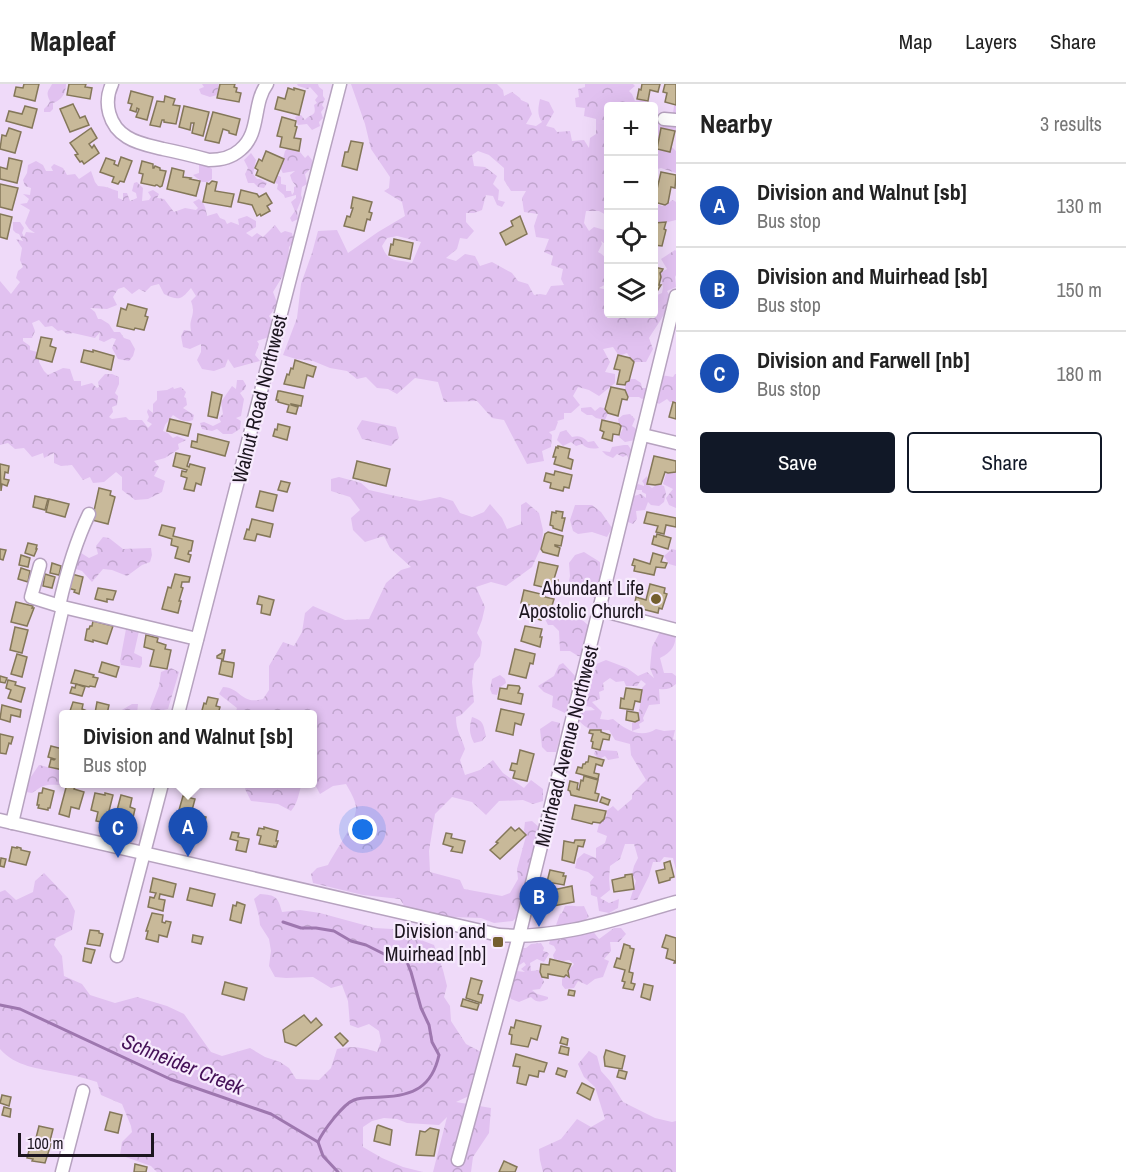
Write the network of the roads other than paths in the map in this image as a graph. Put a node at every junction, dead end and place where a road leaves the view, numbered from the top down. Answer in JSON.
{"nodes":[{"id":1,"x":112,"y":84,"type":"edge"},
{"id":2,"x":267,"y":84,"type":"edge"},
{"id":3,"x":340,"y":84,"type":"edge"},
{"id":4,"x":676,"y":296,"type":"edge"},
{"id":5,"x":643,"y":435,"type":"junction"},
{"id":6,"x":676,"y":443,"type":"edge"},
{"id":7,"x":89,"y":514,"type":"dead end"},
{"id":8,"x":40,"y":565,"type":"dead end"},
{"id":9,"x":61,"y":607,"type":"junction"},
{"id":10,"x":600,"y":610,"type":"junction"},
{"id":11,"x":676,"y":630,"type":"edge"},
{"id":12,"x":197,"y":639,"type":"junction"},
{"id":13,"x":179,"y":710,"type":"edge"},
{"id":14,"x":161,"y":788,"type":"edge"},
{"id":15,"x":6,"y":821,"type":"edge"},
{"id":16,"x":144,"y":853,"type":"junction"},
{"id":17,"x":676,"y":902,"type":"edge"},
{"id":18,"x":519,"y":936,"type":"junction"},
{"id":19,"x":117,"y":956,"type":"dead end"},
{"id":20,"x":83,"y":1091,"type":"dead end"},
{"id":21,"x":458,"y":1160,"type":"dead end"},
{"id":22,"x":62,"y":1172,"type":"edge"}],
"edges":[{"from":1,"to":2,"type":"street"},
{"from":3,"to":12,"type":"street","name":"Walnut Road Northwest"},
{"from":4,"to":5,"type":"street","name":"Muirhead Avenue Northwest"},
{"from":5,"to":6,"type":"street"},
{"from":5,"to":10,"type":"street","name":"Muirhead Avenue Northwest"},
{"from":7,"to":9,"type":"street"},
{"from":8,"to":9,"type":"street"},
{"from":9,"to":12,"type":"street"},
{"from":9,"to":15,"type":"street"},
{"from":10,"to":11,"type":"street"},
{"from":10,"to":18,"type":"street","name":"Muirhead Avenue Northwest"},
{"from":12,"to":13,"type":"street","name":"Walnut Road Northwest"},
{"from":14,"to":16,"type":"street"},
{"from":15,"to":16,"type":"street"},
{"from":16,"to":18,"type":"street"},
{"from":16,"to":19,"type":"street"},
{"from":17,"to":18,"type":"street"},
{"from":18,"to":21,"type":"street","name":"Muirhead Avenue Northwest"},
{"from":20,"to":22,"type":"street"}]}
